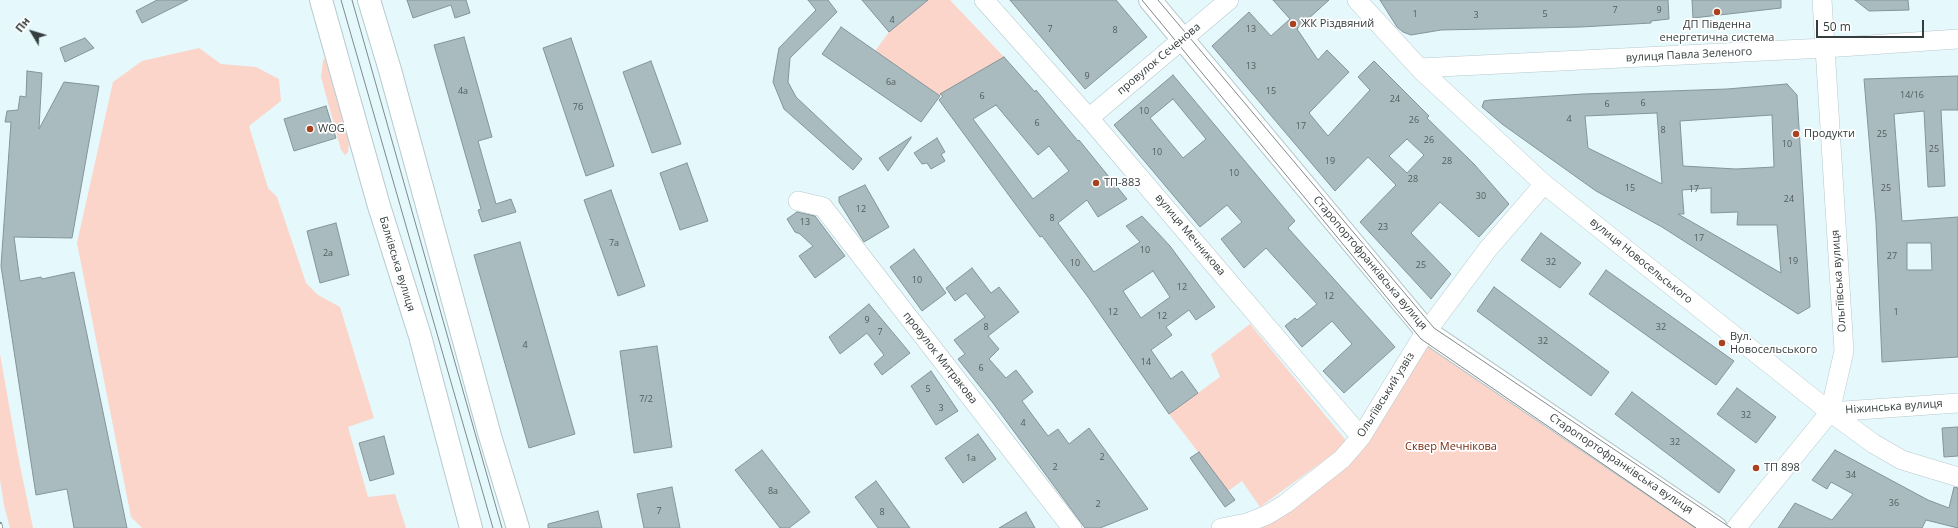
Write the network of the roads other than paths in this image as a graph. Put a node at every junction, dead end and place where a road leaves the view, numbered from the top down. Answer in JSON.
{"nodes":[{"id":1,"x":321,"y":0,"type":"edge"},
{"id":2,"x":369,"y":0,"type":"edge"},
{"id":3,"x":984,"y":0,"type":"edge"},
{"id":4,"x":1150,"y":0,"type":"edge"},
{"id":5,"x":1229,"y":0,"type":"edge"},
{"id":6,"x":1357,"y":0,"type":"edge"},
{"id":7,"x":1822,"y":0,"type":"edge"},
{"id":8,"x":1183,"y":39,"type":"junction"},
{"id":9,"x":1958,"y":39,"type":"edge"},
{"id":10,"x":1825,"y":48,"type":"junction"},
{"id":11,"x":1419,"y":68,"type":"junction"},
{"id":12,"x":1089,"y":118,"type":"junction"},
{"id":13,"x":1544,"y":184,"type":"junction"},
{"id":14,"x":798,"y":201,"type":"dead end"},
{"id":15,"x":1427,"y":332,"type":"junction"},
{"id":16,"x":1958,"y":403,"type":"edge"},
{"id":17,"x":1830,"y":412,"type":"junction"},
{"id":18,"x":1361,"y":437,"type":"junction"},
{"id":19,"x":1958,"y":477,"type":"edge"},
{"id":20,"x":471,"y":528,"type":"edge"},
{"id":21,"x":518,"y":528,"type":"edge"},
{"id":22,"x":1072,"y":528,"type":"edge"},
{"id":23,"x":1225,"y":528,"type":"edge"},
{"id":24,"x":1716,"y":528,"type":"edge"},
{"id":25,"x":1736,"y":528,"type":"edge"}],
"edges":[{"from":1,"to":20,"type":"main road","name":"Балківська вулиця"},
{"from":2,"to":21,"type":"main road"},
{"from":3,"to":12,"type":"street","name":"вулиця Мечникова"},
{"from":4,"to":8,"type":"main road","name":"Старопортофранківська вулиця"},
{"from":5,"to":8,"type":"street","name":"провулок Сєченова"},
{"from":6,"to":11,"type":"street","name":"вулиця Новосельського"},
{"from":7,"to":10,"type":"street","name":"Ольгіївська вулиця"},
{"from":8,"to":12,"type":"street","name":"провулок Сєченова"},
{"from":8,"to":15,"type":"main road","name":"Старопортофранківська вулиця"},
{"from":9,"to":10,"type":"street","name":"вулиця Павла Зеленого"},
{"from":10,"to":11,"type":"street","name":"вулиця Павла Зеленого"},
{"from":10,"to":17,"type":"street","name":"Ольгіївська вулиця"},
{"from":11,"to":13,"type":"street","name":"вулиця Новосельського"},
{"from":12,"to":18,"type":"street","name":"вулиця Мечникова"},
{"from":13,"to":15,"type":"street","name":"Ольгіївський узвіз"},
{"from":13,"to":17,"type":"street","name":"вулиця Новосельського"},
{"from":14,"to":22,"type":"street","name":"провулок Митракова"},
{"from":15,"to":18,"type":"street","name":"Ольгіївський узвіз"},
{"from":15,"to":24,"type":"main road","name":"Старопортофранківська вулиця"},
{"from":16,"to":17,"type":"street","name":"Ніжинська вулиця"},
{"from":17,"to":19,"type":"street","name":"вулиця Новосельського"},
{"from":17,"to":25,"type":"street","name":"Ольгіївська вулиця"},
{"from":18,"to":23,"type":"street","name":"Ольгіївський узвіз"}]}
